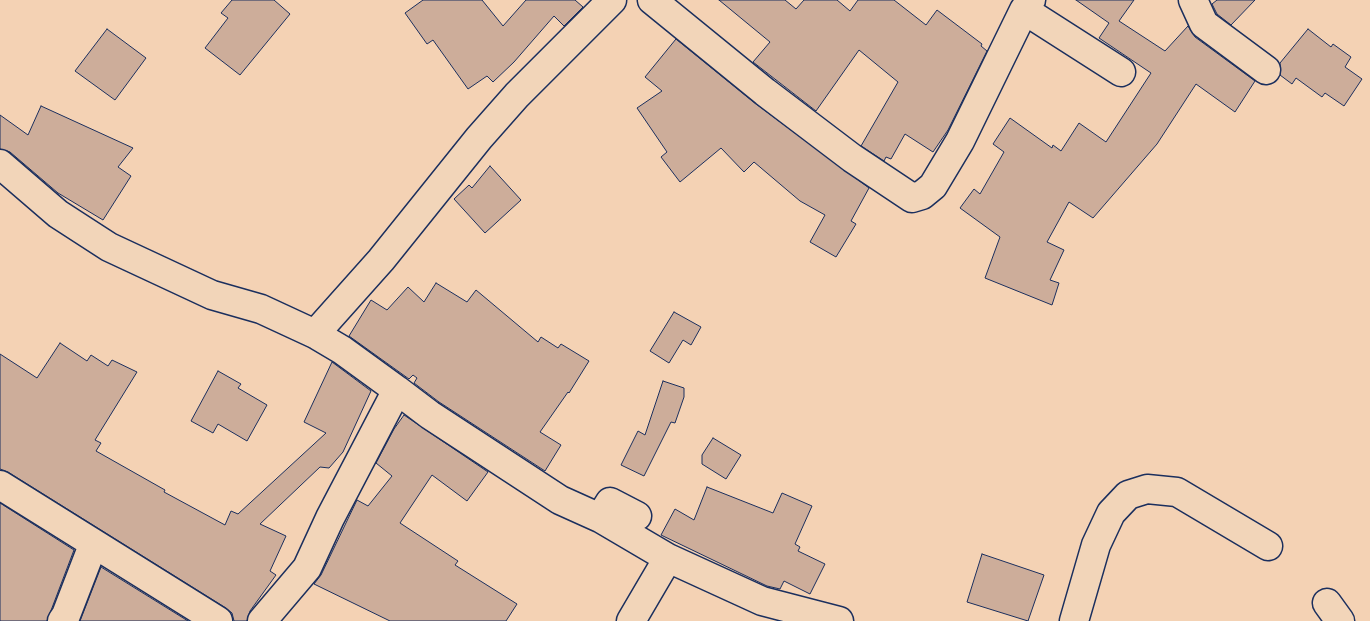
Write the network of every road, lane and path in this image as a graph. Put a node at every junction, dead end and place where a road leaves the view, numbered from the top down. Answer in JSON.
{"nodes":[{"id":1,"x":612,"y":0,"type":"edge"},
{"id":2,"x":652,"y":0,"type":"edge"},
{"id":3,"x":1193,"y":0,"type":"edge"},
{"id":4,"x":1027,"y":5,"type":"edge"},
{"id":5,"x":1266,"y":70,"type":"dead end"},
{"id":6,"x":1121,"y":72,"type":"dead end"},
{"id":7,"x":0,"y":164,"type":"edge"},
{"id":8,"x":315,"y":334,"type":"junction"},
{"id":9,"x":397,"y":390,"type":"junction"},
{"id":10,"x":0,"y":485,"type":"edge"},
{"id":11,"x":637,"y":516,"type":"dead end"},
{"id":12,"x":600,"y":518,"type":"junction"},
{"id":13,"x":93,"y":545,"type":"junction"},
{"id":14,"x":1268,"y":546,"type":"dead end"},
{"id":15,"x":668,"y":558,"type":"junction"},
{"id":16,"x":62,"y":621,"type":"edge"},
{"id":17,"x":218,"y":621,"type":"edge"},
{"id":18,"x":262,"y":621,"type":"edge"},
{"id":19,"x":631,"y":621,"type":"edge"},
{"id":20,"x":839,"y":621,"type":"edge"},
{"id":21,"x":1074,"y":621,"type":"edge"}],
"edges":[{"from":1,"to":8,"type":"street"},
{"from":2,"to":4,"type":"street"},
{"from":3,"to":5,"type":"street"},
{"from":4,"to":6,"type":"street"},
{"from":7,"to":8,"type":"street"},
{"from":8,"to":9,"type":"street"},
{"from":9,"to":12,"type":"street"},
{"from":9,"to":18,"type":"street"},
{"from":10,"to":13,"type":"street"},
{"from":11,"to":12,"type":"street"},
{"from":12,"to":15,"type":"street"},
{"from":13,"to":16,"type":"street"},
{"from":13,"to":17,"type":"street"},
{"from":14,"to":21,"type":"street"},
{"from":15,"to":19,"type":"street"},
{"from":15,"to":20,"type":"street"}]}
